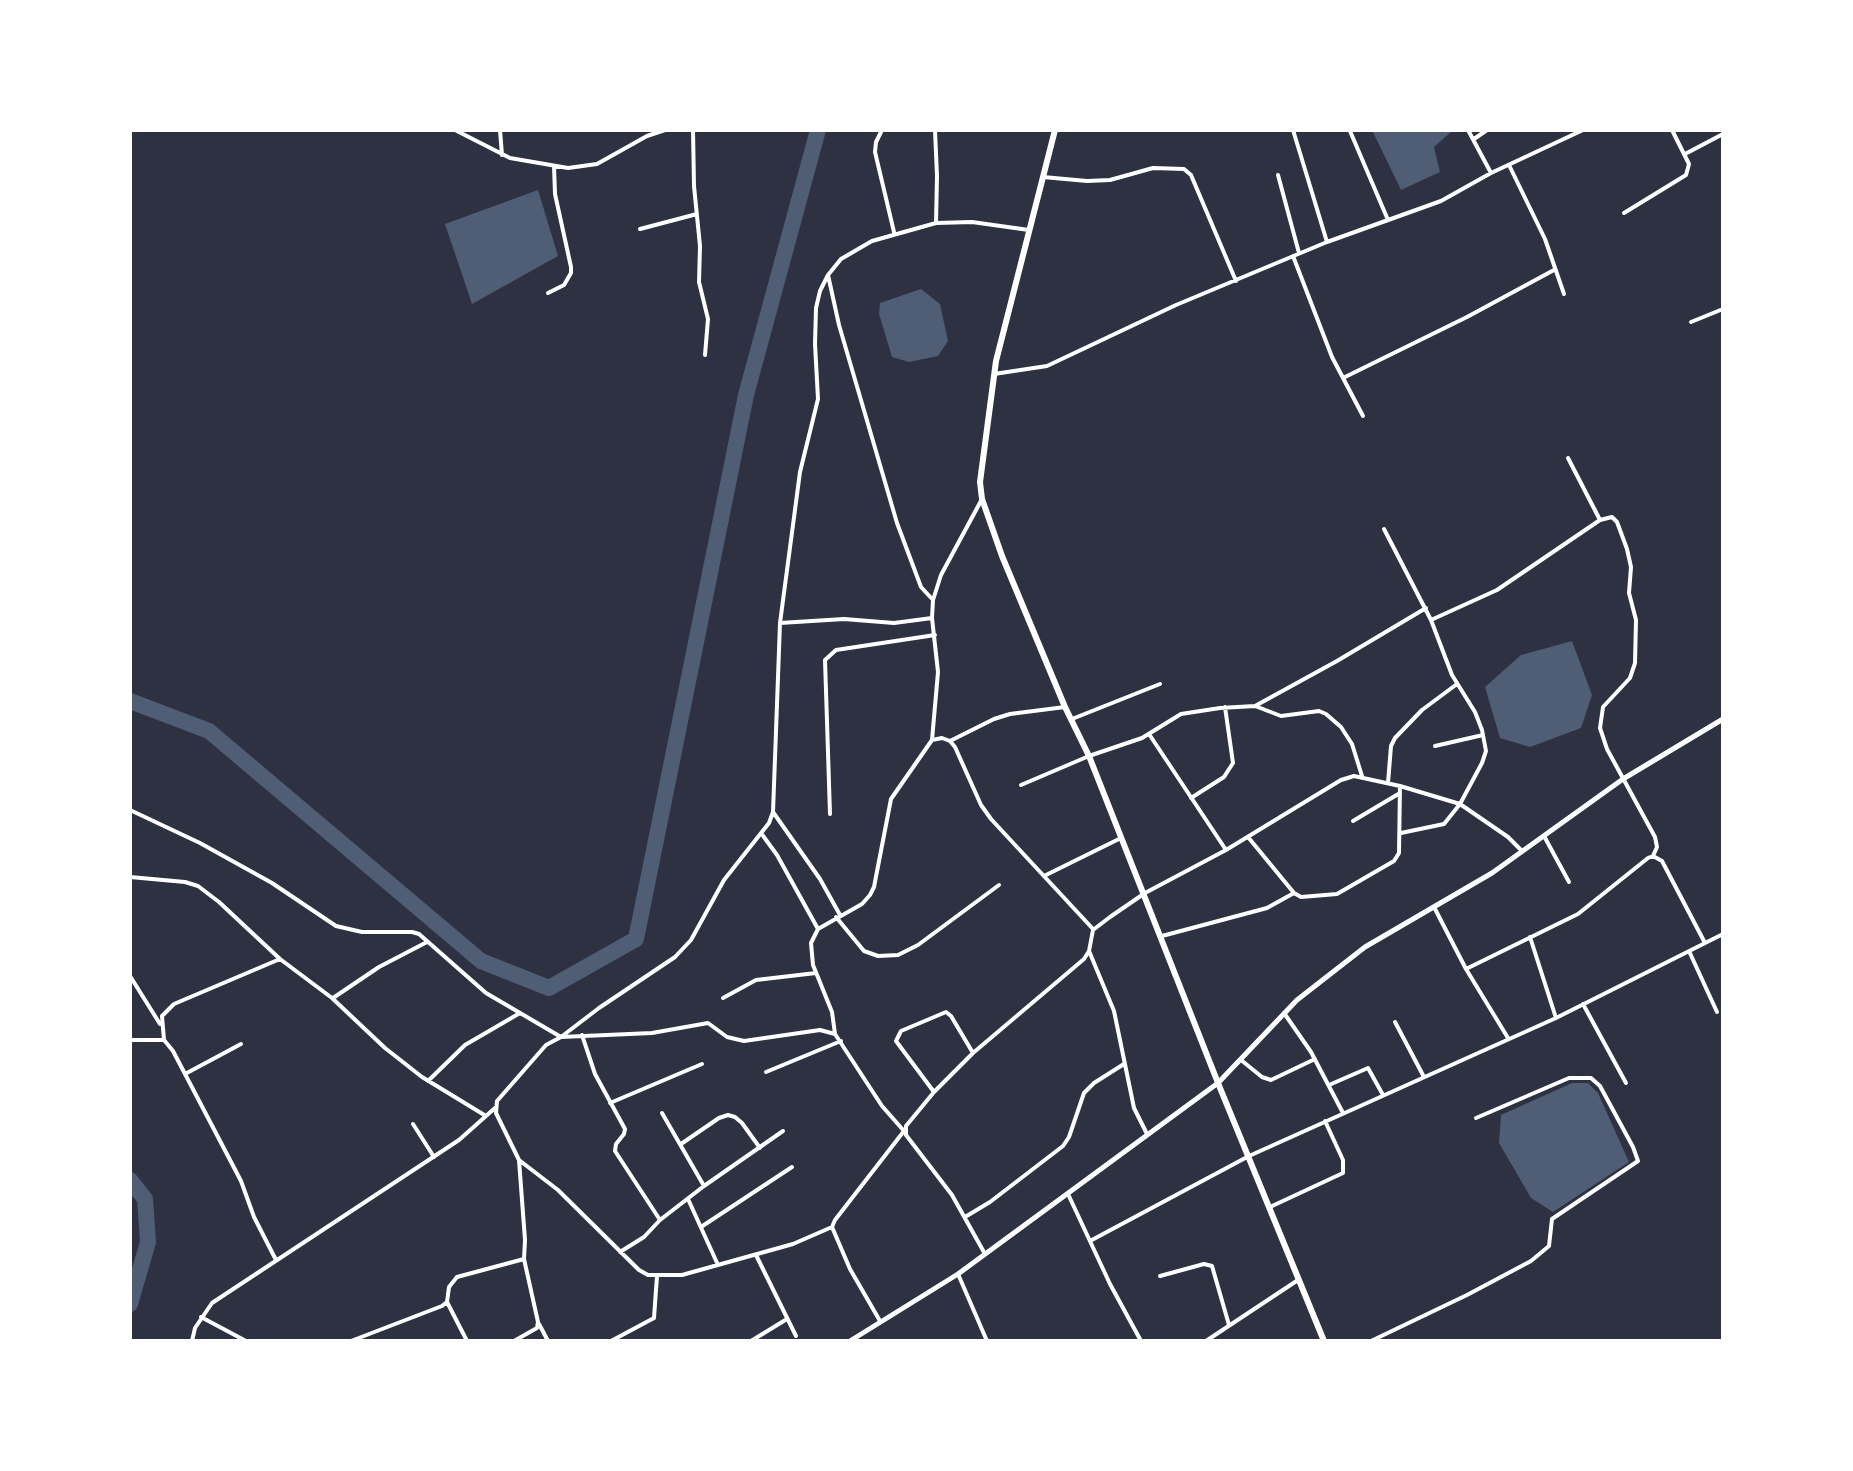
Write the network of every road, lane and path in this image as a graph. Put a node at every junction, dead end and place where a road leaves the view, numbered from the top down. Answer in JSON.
{"nodes":[{"id":1,"x":455,"y":130,"type":"edge"},
{"id":2,"x":500,"y":130,"type":"edge"},
{"id":3,"x":665,"y":130,"type":"edge"},
{"id":4,"x":693,"y":130,"type":"edge"},
{"id":5,"x":882,"y":130,"type":"edge"},
{"id":6,"x":935,"y":130,"type":"edge"},
{"id":7,"x":1055,"y":130,"type":"edge"},
{"id":8,"x":1293,"y":130,"type":"edge"},
{"id":9,"x":1468,"y":130,"type":"edge"},
{"id":10,"x":1487,"y":130,"type":"edge"},
{"id":11,"x":1583,"y":130,"type":"edge"},
{"id":12,"x":1672,"y":130,"type":"edge"},
{"id":13,"x":1350,"y":131,"type":"edge"},
{"id":14,"x":646,"y":133,"type":"edge"},
{"id":15,"x":1723,"y":134,"type":"edge"},
{"id":16,"x":1474,"y":139,"type":"junction"},
{"id":17,"x":1685,"y":154,"type":"junction"},
{"id":18,"x":502,"y":155,"type":"junction"},
{"id":19,"x":1509,"y":165,"type":"junction"},
{"id":20,"x":554,"y":166,"type":"junction"},
{"id":21,"x":1491,"y":173,"type":"junction"},
{"id":22,"x":1278,"y":175,"type":"dead end"},
{"id":23,"x":1043,"y":177,"type":"junction"},
{"id":24,"x":1624,"y":213,"type":"dead end"},
{"id":25,"x":697,"y":214,"type":"junction"},
{"id":26,"x":1388,"y":220,"type":"junction"},
{"id":27,"x":936,"y":223,"type":"junction"},
{"id":28,"x":640,"y":229,"type":"dead end"},
{"id":29,"x":1029,"y":230,"type":"junction"},
{"id":30,"x":894,"y":233,"type":"junction"},
{"id":31,"x":1327,"y":242,"type":"junction"},
{"id":32,"x":1296,"y":254,"type":"junction"},
{"id":33,"x":1554,"y":270,"type":"junction"},
{"id":34,"x":828,"y":275,"type":"junction"},
{"id":35,"x":1236,"y":281,"type":"junction"},
{"id":36,"x":548,"y":293,"type":"dead end"},
{"id":37,"x":1564,"y":294,"type":"dead end"},
{"id":38,"x":1723,"y":309,"type":"edge"},
{"id":39,"x":1691,"y":322,"type":"dead end"},
{"id":40,"x":705,"y":355,"type":"dead end"},
{"id":41,"x":994,"y":374,"type":"junction"},
{"id":42,"x":1343,"y":378,"type":"junction"},
{"id":43,"x":1363,"y":416,"type":"dead end"},
{"id":44,"x":1568,"y":458,"type":"dead end"},
{"id":45,"x":982,"y":499,"type":"junction"},
{"id":46,"x":1600,"y":520,"type":"junction"},
{"id":47,"x":1384,"y":529,"type":"dead end"},
{"id":48,"x":933,"y":600,"type":"junction"},
{"id":49,"x":1426,"y":608,"type":"junction"},
{"id":50,"x":932,"y":618,"type":"junction"},
{"id":51,"x":1431,"y":620,"type":"junction"},
{"id":52,"x":780,"y":623,"type":"junction"},
{"id":53,"x":935,"y":635,"type":"junction"},
{"id":54,"x":1160,"y":684,"type":"dead end"},
{"id":55,"x":1457,"y":684,"type":"junction"},
{"id":56,"x":1255,"y":706,"type":"junction"},
{"id":57,"x":1065,"y":707,"type":"junction"},
{"id":58,"x":1225,"y":707,"type":"junction"},
{"id":59,"x":1072,"y":719,"type":"junction"},
{"id":60,"x":1723,"y":719,"type":"edge"},
{"id":61,"x":1149,"y":734,"type":"junction"},
{"id":62,"x":1483,"y":735,"type":"junction"},
{"id":63,"x":932,"y":740,"type":"junction"},
{"id":64,"x":950,"y":741,"type":"junction"},
{"id":65,"x":1435,"y":746,"type":"dead end"},
{"id":66,"x":1089,"y":756,"type":"junction"},
{"id":67,"x":1362,"y":776,"type":"junction"},
{"id":68,"x":1623,"y":779,"type":"junction"},
{"id":69,"x":1388,"y":783,"type":"junction"},
{"id":70,"x":1021,"y":785,"type":"dead end"},
{"id":71,"x":1400,"y":786,"type":"junction"},
{"id":72,"x":1400,"y":793,"type":"junction"},
{"id":73,"x":1191,"y":798,"type":"junction"},
{"id":74,"x":1460,"y":804,"type":"junction"},
{"id":75,"x":130,"y":810,"type":"edge"},
{"id":76,"x":773,"y":812,"type":"junction"},
{"id":77,"x":830,"y":814,"type":"dead end"},
{"id":78,"x":1353,"y":821,"type":"dead end"},
{"id":79,"x":761,"y":833,"type":"junction"},
{"id":80,"x":1401,"y":833,"type":"junction"},
{"id":81,"x":1544,"y":836,"type":"junction"},
{"id":82,"x":1122,"y":837,"type":"junction"},
{"id":83,"x":1248,"y":837,"type":"junction"},
{"id":84,"x":1226,"y":850,"type":"junction"},
{"id":85,"x":1522,"y":851,"type":"junction"},
{"id":86,"x":1653,"y":856,"type":"junction"},
{"id":87,"x":1044,"y":876,"type":"junction"},
{"id":88,"x":132,"y":878,"type":"edge"},
{"id":89,"x":1569,"y":882,"type":"dead end"},
{"id":90,"x":999,"y":885,"type":"dead end"},
{"id":91,"x":1145,"y":893,"type":"junction"},
{"id":92,"x":1294,"y":893,"type":"junction"},
{"id":93,"x":1434,"y":907,"type":"junction"},
{"id":94,"x":838,"y":916,"type":"junction"},
{"id":95,"x":818,"y":929,"type":"junction"},
{"id":96,"x":1093,"y":930,"type":"junction"},
{"id":97,"x":1723,"y":934,"type":"edge"},
{"id":98,"x":1162,"y":936,"type":"junction"},
{"id":99,"x":1530,"y":937,"type":"junction"},
{"id":100,"x":427,"y":942,"type":"junction"},
{"id":101,"x":1705,"y":943,"type":"junction"},
{"id":102,"x":1089,"y":951,"type":"junction"},
{"id":103,"x":1689,"y":951,"type":"junction"},
{"id":104,"x":280,"y":959,"type":"junction"},
{"id":105,"x":1466,"y":969,"type":"junction"},
{"id":106,"x":816,"y":973,"type":"junction"},
{"id":107,"x":130,"y":976,"type":"edge"},
{"id":108,"x":332,"y":998,"type":"junction"},
{"id":109,"x":723,"y":998,"type":"dead end"},
{"id":110,"x":1583,"y":1004,"type":"junction"},
{"id":111,"x":1717,"y":1012,"type":"dead end"},
{"id":112,"x":520,"y":1013,"type":"junction"},
{"id":113,"x":1284,"y":1013,"type":"junction"},
{"id":114,"x":1556,"y":1018,"type":"junction"},
{"id":115,"x":1395,"y":1022,"type":"dead end"},
{"id":116,"x":161,"y":1026,"type":"junction"},
{"id":117,"x":835,"y":1034,"type":"junction"},
{"id":118,"x":582,"y":1035,"type":"junction"},
{"id":119,"x":561,"y":1037,"type":"junction"},
{"id":120,"x":1508,"y":1038,"type":"junction"},
{"id":121,"x":130,"y":1040,"type":"edge"},
{"id":122,"x":164,"y":1040,"type":"junction"},
{"id":123,"x":841,"y":1041,"type":"junction"},
{"id":124,"x":241,"y":1044,"type":"dead end"},
{"id":125,"x":973,"y":1053,"type":"junction"},
{"id":126,"x":1241,"y":1059,"type":"junction"},
{"id":127,"x":1315,"y":1059,"type":"junction"},
{"id":128,"x":702,"y":1064,"type":"dead end"},
{"id":129,"x":1124,"y":1064,"type":"junction"},
{"id":130,"x":766,"y":1072,"type":"dead end"},
{"id":131,"x":185,"y":1074,"type":"junction"},
{"id":132,"x":1424,"y":1077,"type":"junction"},
{"id":133,"x":428,"y":1081,"type":"junction"},
{"id":134,"x":1218,"y":1083,"type":"junction"},
{"id":135,"x":1626,"y":1083,"type":"dead end"},
{"id":136,"x":1329,"y":1085,"type":"junction"},
{"id":137,"x":934,"y":1092,"type":"junction"},
{"id":138,"x":1383,"y":1095,"type":"junction"},
{"id":139,"x":610,"y":1103,"type":"junction"},
{"id":140,"x":495,"y":1108,"type":"junction"},
{"id":141,"x":662,"y":1113,"type":"dead end"},
{"id":142,"x":1343,"y":1113,"type":"junction"},
{"id":143,"x":486,"y":1116,"type":"junction"},
{"id":144,"x":1476,"y":1118,"type":"dead end"},
{"id":145,"x":1325,"y":1121,"type":"junction"},
{"id":146,"x":413,"y":1124,"type":"dead end"},
{"id":147,"x":783,"y":1131,"type":"dead end"},
{"id":148,"x":904,"y":1131,"type":"junction"},
{"id":149,"x":1148,"y":1135,"type":"junction"},
{"id":150,"x":681,"y":1144,"type":"junction"},
{"id":151,"x":760,"y":1148,"type":"junction"},
{"id":152,"x":1249,"y":1156,"type":"junction"},
{"id":153,"x":434,"y":1157,"type":"junction"},
{"id":154,"x":519,"y":1160,"type":"junction"},
{"id":155,"x":792,"y":1167,"type":"dead end"},
{"id":156,"x":704,"y":1186,"type":"junction"},
{"id":157,"x":1068,"y":1194,"type":"junction"},
{"id":158,"x":688,"y":1199,"type":"junction"},
{"id":159,"x":1270,"y":1207,"type":"junction"},
{"id":160,"x":965,"y":1217,"type":"junction"},
{"id":161,"x":660,"y":1220,"type":"junction"},
{"id":162,"x":701,"y":1227,"type":"junction"},
{"id":163,"x":832,"y":1227,"type":"junction"},
{"id":164,"x":1090,"y":1241,"type":"junction"},
{"id":165,"x":620,"y":1252,"type":"junction"},
{"id":166,"x":985,"y":1254,"type":"junction"},
{"id":167,"x":756,"y":1255,"type":"junction"},
{"id":168,"x":524,"y":1259,"type":"junction"},
{"id":169,"x":276,"y":1260,"type":"junction"},
{"id":170,"x":718,"y":1265,"type":"junction"},
{"id":171,"x":958,"y":1274,"type":"junction"},
{"id":172,"x":657,"y":1276,"type":"junction"},
{"id":173,"x":1160,"y":1276,"type":"dead end"},
{"id":174,"x":1298,"y":1280,"type":"junction"},
{"id":175,"x":447,"y":1302,"type":"junction"},
{"id":176,"x":201,"y":1317,"type":"junction"},
{"id":177,"x":787,"y":1319,"type":"junction"},
{"id":178,"x":880,"y":1321,"type":"junction"},
{"id":179,"x":538,"y":1322,"type":"junction"},
{"id":180,"x":1229,"y":1325,"type":"junction"},
{"id":181,"x":796,"y":1336,"type":"dead end"},
{"id":182,"x":192,"y":1341,"type":"edge"},
{"id":183,"x":246,"y":1341,"type":"edge"},
{"id":184,"x":351,"y":1341,"type":"edge"},
{"id":185,"x":467,"y":1341,"type":"edge"},
{"id":186,"x":514,"y":1341,"type":"edge"},
{"id":187,"x":548,"y":1341,"type":"edge"},
{"id":188,"x":611,"y":1341,"type":"edge"},
{"id":189,"x":751,"y":1341,"type":"edge"},
{"id":190,"x":850,"y":1341,"type":"edge"},
{"id":191,"x":987,"y":1341,"type":"edge"},
{"id":192,"x":1141,"y":1341,"type":"edge"},
{"id":193,"x":1206,"y":1341,"type":"edge"},
{"id":194,"x":1324,"y":1341,"type":"edge"},
{"id":195,"x":1371,"y":1341,"type":"edge"}],
"edges":[{"from":1,"to":18,"type":"street"},
{"from":2,"to":18,"type":"street"},
{"from":3,"to":14,"type":"street"},
{"from":4,"to":25,"type":"street"},
{"from":5,"to":30,"type":"street"},
{"from":6,"to":27,"type":"street"},
{"from":7,"to":23,"type":"main road"},
{"from":8,"to":31,"type":"street"},
{"from":9,"to":16,"type":"street"},
{"from":10,"to":16,"type":"street"},
{"from":11,"to":19,"type":"street"},
{"from":12,"to":17,"type":"street"},
{"from":13,"to":26,"type":"street"},
{"from":14,"to":20,"type":"street"},
{"from":15,"to":17,"type":"street"},
{"from":16,"to":21,"type":"street"},
{"from":17,"to":24,"type":"street"},
{"from":18,"to":20,"type":"street"},
{"from":19,"to":21,"type":"street"},
{"from":19,"to":33,"type":"street"},
{"from":20,"to":36,"type":"street"},
{"from":21,"to":26,"type":"street"},
{"from":22,"to":32,"type":"street"},
{"from":23,"to":29,"type":"main road"},
{"from":23,"to":35,"type":"street"},
{"from":25,"to":28,"type":"street"},
{"from":25,"to":40,"type":"street"},
{"from":26,"to":31,"type":"street"},
{"from":27,"to":29,"type":"street"},
{"from":27,"to":30,"type":"street"},
{"from":29,"to":41,"type":"main road"},
{"from":30,"to":34,"type":"street"},
{"from":31,"to":32,"type":"street"},
{"from":32,"to":35,"type":"street"},
{"from":32,"to":42,"type":"street"},
{"from":33,"to":37,"type":"street"},
{"from":33,"to":42,"type":"street"},
{"from":34,"to":48,"type":"street"},
{"from":34,"to":52,"type":"street"},
{"from":35,"to":41,"type":"street"},
{"from":38,"to":39,"type":"street"},
{"from":41,"to":45,"type":"main road"},
{"from":42,"to":43,"type":"street"},
{"from":44,"to":46,"type":"street"},
{"from":45,"to":48,"type":"street"},
{"from":45,"to":57,"type":"main road"},
{"from":46,"to":51,"type":"street"},
{"from":46,"to":68,"type":"street"},
{"from":47,"to":49,"type":"street"},
{"from":48,"to":50,"type":"street"},
{"from":49,"to":51,"type":"street"},
{"from":49,"to":56,"type":"street"},
{"from":50,"to":52,"type":"street"},
{"from":50,"to":53,"type":"street"},
{"from":51,"to":55,"type":"street"},
{"from":52,"to":76,"type":"street"},
{"from":53,"to":63,"type":"street"},
{"from":53,"to":77,"type":"street"},
{"from":54,"to":59,"type":"street"},
{"from":55,"to":62,"type":"street"},
{"from":55,"to":69,"type":"street"},
{"from":56,"to":58,"type":"street"},
{"from":56,"to":67,"type":"street"},
{"from":57,"to":59,"type":"main road"},
{"from":57,"to":64,"type":"street"},
{"from":58,"to":61,"type":"street"},
{"from":58,"to":73,"type":"street"},
{"from":59,"to":66,"type":"main road"},
{"from":60,"to":68,"type":"street"},
{"from":61,"to":66,"type":"street"},
{"from":61,"to":73,"type":"street"},
{"from":62,"to":65,"type":"street"},
{"from":62,"to":74,"type":"street"},
{"from":63,"to":64,"type":"street"},
{"from":63,"to":94,"type":"street"},
{"from":64,"to":87,"type":"street"},
{"from":66,"to":70,"type":"street"},
{"from":66,"to":82,"type":"main road"},
{"from":67,"to":69,"type":"street"},
{"from":67,"to":83,"type":"street"},
{"from":68,"to":81,"type":"street"},
{"from":68,"to":86,"type":"street"},
{"from":69,"to":71,"type":"street"},
{"from":71,"to":72,"type":"street"},
{"from":71,"to":74,"type":"street"},
{"from":72,"to":78,"type":"street"},
{"from":72,"to":80,"type":"street"},
{"from":73,"to":84,"type":"street"},
{"from":74,"to":80,"type":"street"},
{"from":74,"to":85,"type":"street"},
{"from":75,"to":100,"type":"street"},
{"from":76,"to":79,"type":"street"},
{"from":76,"to":94,"type":"street"},
{"from":79,"to":95,"type":"street"},
{"from":79,"to":119,"type":"street"},
{"from":80,"to":92,"type":"street"},
{"from":81,"to":85,"type":"street"},
{"from":81,"to":89,"type":"street"},
{"from":82,"to":87,"type":"street"},
{"from":82,"to":91,"type":"main road"},
{"from":83,"to":84,"type":"street"},
{"from":83,"to":92,"type":"street"},
{"from":84,"to":91,"type":"street"},
{"from":85,"to":93,"type":"street"},
{"from":86,"to":99,"type":"street"},
{"from":86,"to":101,"type":"street"},
{"from":87,"to":96,"type":"street"},
{"from":88,"to":104,"type":"street"},
{"from":90,"to":94,"type":"street"},
{"from":91,"to":96,"type":"street"},
{"from":91,"to":98,"type":"main road"},
{"from":92,"to":98,"type":"street"},
{"from":93,"to":105,"type":"street"},
{"from":93,"to":113,"type":"street"},
{"from":94,"to":95,"type":"street"},
{"from":95,"to":106,"type":"street"},
{"from":96,"to":102,"type":"street"},
{"from":97,"to":101,"type":"street"},
{"from":98,"to":134,"type":"main road"},
{"from":99,"to":105,"type":"street"},
{"from":99,"to":114,"type":"street"},
{"from":100,"to":108,"type":"street"},
{"from":100,"to":112,"type":"street"},
{"from":101,"to":103,"type":"street"},
{"from":102,"to":125,"type":"street"},
{"from":102,"to":129,"type":"street"},
{"from":103,"to":110,"type":"street"},
{"from":103,"to":111,"type":"street"},
{"from":104,"to":108,"type":"street"},
{"from":104,"to":116,"type":"street"},
{"from":105,"to":120,"type":"street"},
{"from":106,"to":109,"type":"street"},
{"from":106,"to":117,"type":"street"},
{"from":107,"to":116,"type":"street"},
{"from":108,"to":133,"type":"street"},
{"from":110,"to":114,"type":"street"},
{"from":110,"to":135,"type":"street"},
{"from":112,"to":119,"type":"street"},
{"from":112,"to":133,"type":"street"},
{"from":113,"to":126,"type":"street"},
{"from":113,"to":127,"type":"street"},
{"from":114,"to":120,"type":"street"},
{"from":115,"to":132,"type":"street"},
{"from":116,"to":122,"type":"street"},
{"from":117,"to":118,"type":"street"},
{"from":117,"to":123,"type":"street"},
{"from":118,"to":119,"type":"street"},
{"from":118,"to":139,"type":"street"},
{"from":119,"to":140,"type":"street"},
{"from":120,"to":132,"type":"street"},
{"from":121,"to":122,"type":"street"},
{"from":122,"to":131,"type":"street"},
{"from":123,"to":130,"type":"street"},
{"from":123,"to":148,"type":"street"},
{"from":124,"to":131,"type":"street"},
{"from":125,"to":137,"type":"street"},
{"from":125,"to":137,"type":"street"},
{"from":126,"to":127,"type":"street"},
{"from":126,"to":134,"type":"street"},
{"from":127,"to":136,"type":"street"},
{"from":128,"to":139,"type":"street"},
{"from":129,"to":149,"type":"street"},
{"from":129,"to":160,"type":"street"},
{"from":131,"to":169,"type":"street"},
{"from":132,"to":138,"type":"street"},
{"from":133,"to":143,"type":"street"},
{"from":134,"to":149,"type":"street"},
{"from":134,"to":152,"type":"main road"},
{"from":136,"to":138,"type":"street"},
{"from":136,"to":142,"type":"street"},
{"from":137,"to":148,"type":"street"},
{"from":138,"to":142,"type":"street"},
{"from":139,"to":161,"type":"street"},
{"from":140,"to":143,"type":"street"},
{"from":140,"to":154,"type":"street"},
{"from":141,"to":150,"type":"street"},
{"from":142,"to":145,"type":"street"},
{"from":143,"to":153,"type":"street"},
{"from":144,"to":195,"type":"street"},
{"from":145,"to":152,"type":"street"},
{"from":145,"to":159,"type":"street"},
{"from":146,"to":153,"type":"street"},
{"from":147,"to":151,"type":"street"},
{"from":148,"to":160,"type":"street"},
{"from":148,"to":163,"type":"street"},
{"from":149,"to":157,"type":"street"},
{"from":150,"to":151,"type":"street"},
{"from":150,"to":156,"type":"street"},
{"from":151,"to":156,"type":"street"},
{"from":152,"to":159,"type":"main road"},
{"from":152,"to":164,"type":"street"},
{"from":153,"to":169,"type":"street"},
{"from":154,"to":165,"type":"street"},
{"from":154,"to":168,"type":"street"},
{"from":155,"to":162,"type":"street"},
{"from":156,"to":158,"type":"street"},
{"from":157,"to":164,"type":"street"},
{"from":157,"to":166,"type":"street"},
{"from":158,"to":161,"type":"street"},
{"from":158,"to":162,"type":"street"},
{"from":159,"to":174,"type":"main road"},
{"from":160,"to":166,"type":"street"},
{"from":161,"to":165,"type":"street"},
{"from":162,"to":170,"type":"street"},
{"from":163,"to":167,"type":"street"},
{"from":163,"to":178,"type":"street"},
{"from":164,"to":192,"type":"street"},
{"from":165,"to":172,"type":"street"},
{"from":166,"to":171,"type":"street"},
{"from":167,"to":170,"type":"street"},
{"from":167,"to":177,"type":"street"},
{"from":168,"to":175,"type":"street"},
{"from":168,"to":179,"type":"street"},
{"from":169,"to":176,"type":"street"},
{"from":170,"to":172,"type":"street"},
{"from":171,"to":178,"type":"street"},
{"from":171,"to":191,"type":"street"},
{"from":172,"to":188,"type":"street"},
{"from":173,"to":180,"type":"street"},
{"from":174,"to":180,"type":"street"},
{"from":174,"to":194,"type":"main road"},
{"from":175,"to":184,"type":"street"},
{"from":175,"to":185,"type":"street"},
{"from":176,"to":182,"type":"street"},
{"from":176,"to":183,"type":"street"},
{"from":177,"to":181,"type":"street"},
{"from":177,"to":189,"type":"street"},
{"from":178,"to":190,"type":"street"},
{"from":179,"to":186,"type":"street"},
{"from":179,"to":187,"type":"street"},
{"from":180,"to":193,"type":"street"}]}
